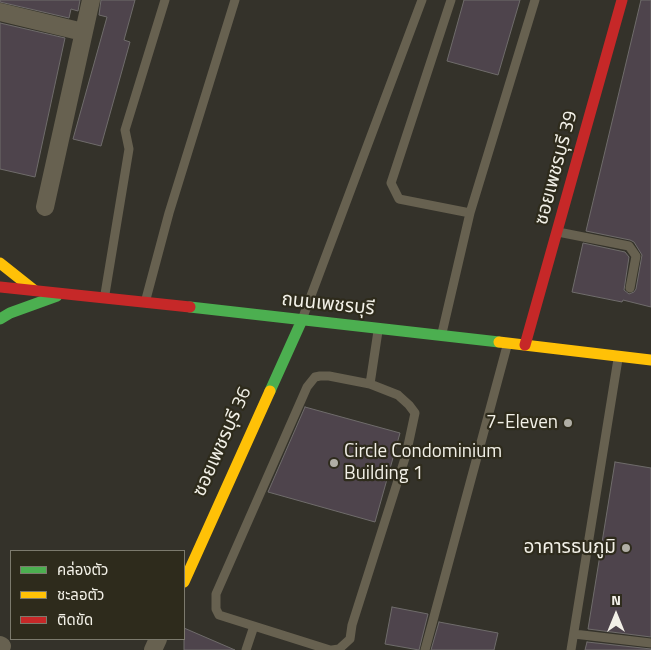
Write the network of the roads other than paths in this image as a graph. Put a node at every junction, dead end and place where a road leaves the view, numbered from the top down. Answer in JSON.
{"nodes":[{"id":1,"x":91,"y":0,"type":"edge"},
{"id":2,"x":165,"y":0,"type":"edge"},
{"id":3,"x":235,"y":0,"type":"edge"},
{"id":4,"x":422,"y":0,"type":"edge"},
{"id":5,"x":451,"y":0,"type":"edge"},
{"id":6,"x":535,"y":0,"type":"edge"},
{"id":7,"x":622,"y":0,"type":"edge"},
{"id":8,"x":0,"y":12,"type":"edge"},
{"id":9,"x":84,"y":32,"type":"junction"},
{"id":10,"x":45,"y":207,"type":"dead end"},
{"id":11,"x":470,"y":213,"type":"junction"},
{"id":12,"x":558,"y":232,"type":"junction"},
{"id":13,"x":0,"y":262,"type":"edge"},
{"id":14,"x":0,"y":288,"type":"edge"},
{"id":15,"x":630,"y":288,"type":"dead end"},
{"id":16,"x":34,"y":290,"type":"junction"},
{"id":17,"x":64,"y":294,"type":"junction"},
{"id":18,"x":105,"y":297,"type":"junction"},
{"id":19,"x":145,"y":302,"type":"junction"},
{"id":20,"x":0,"y":319,"type":"edge"},
{"id":21,"x":302,"y":320,"type":"junction"},
{"id":22,"x":378,"y":328,"type":"junction"},
{"id":23,"x":442,"y":336,"type":"junction"},
{"id":24,"x":508,"y":343,"type":"junction"},
{"id":25,"x":525,"y":345,"type":"junction"},
{"id":26,"x":618,"y":356,"type":"junction"},
{"id":27,"x":651,"y":360,"type":"edge"},
{"id":28,"x":370,"y":384,"type":"junction"},
{"id":29,"x":185,"y":580,"type":"edge"},
{"id":30,"x":254,"y":626,"type":"junction"},
{"id":31,"x":574,"y":634,"type":"junction"},
{"id":32,"x":651,"y":643,"type":"edge"},
{"id":33,"x":246,"y":650,"type":"edge"},
{"id":34,"x":328,"y":650,"type":"edge"},
{"id":35,"x":425,"y":650,"type":"edge"},
{"id":36,"x":571,"y":650,"type":"edge"}],
"edges":[{"from":1,"to":9,"type":"street"},
{"from":2,"to":18,"type":"lane"},
{"from":3,"to":19,"type":"lane"},
{"from":4,"to":21,"type":"lane"},
{"from":5,"to":11,"type":"lane"},
{"from":6,"to":11,"type":"lane"},
{"from":7,"to":12,"type":"main road","name":"ซอยเพชรบุรี 39"},
{"from":8,"to":9,"type":"street"},
{"from":9,"to":10,"type":"street"},
{"from":11,"to":23,"type":"lane"},
{"from":12,"to":15,"type":"lane"},
{"from":12,"to":25,"type":"main road","name":"ซอยเพชรบุรี 39"},
{"from":13,"to":16,"type":"main road"},
{"from":14,"to":16,"type":"main road","name":"ถนนเพชรบุรี"},
{"from":16,"to":17,"type":"main road","name":"ถนนเพชรบุรี"},
{"from":17,"to":18,"type":"main road","name":"ถนนเพชรบุรี"},
{"from":17,"to":20,"type":"main road"},
{"from":18,"to":19,"type":"main road","name":"ถนนเพชรบุรี"},
{"from":19,"to":21,"type":"main road","name":"ถนนเพชรบุรี"},
{"from":21,"to":22,"type":"main road","name":"ถนนเพชรบุรี"},
{"from":21,"to":29,"type":"main road","name":"ซอยเพชรบุรี 36"},
{"from":22,"to":23,"type":"main road","name":"ถนนเพชรบุรี"},
{"from":22,"to":28,"type":"lane"},
{"from":23,"to":24,"type":"main road","name":"ถนนเพชรบุรี"},
{"from":24,"to":25,"type":"main road","name":"ถนนเพชรบุรี"},
{"from":24,"to":35,"type":"lane"},
{"from":25,"to":26,"type":"main road","name":"ถนนเพชรบุรี"},
{"from":26,"to":27,"type":"main road","name":"ถนนเพชรบุรี"},
{"from":26,"to":31,"type":"lane"},
{"from":28,"to":30,"type":"lane"},
{"from":28,"to":34,"type":"lane"},
{"from":30,"to":33,"type":"lane"},
{"from":30,"to":34,"type":"lane"},
{"from":31,"to":32,"type":"lane"},
{"from":31,"to":36,"type":"lane"}]}
